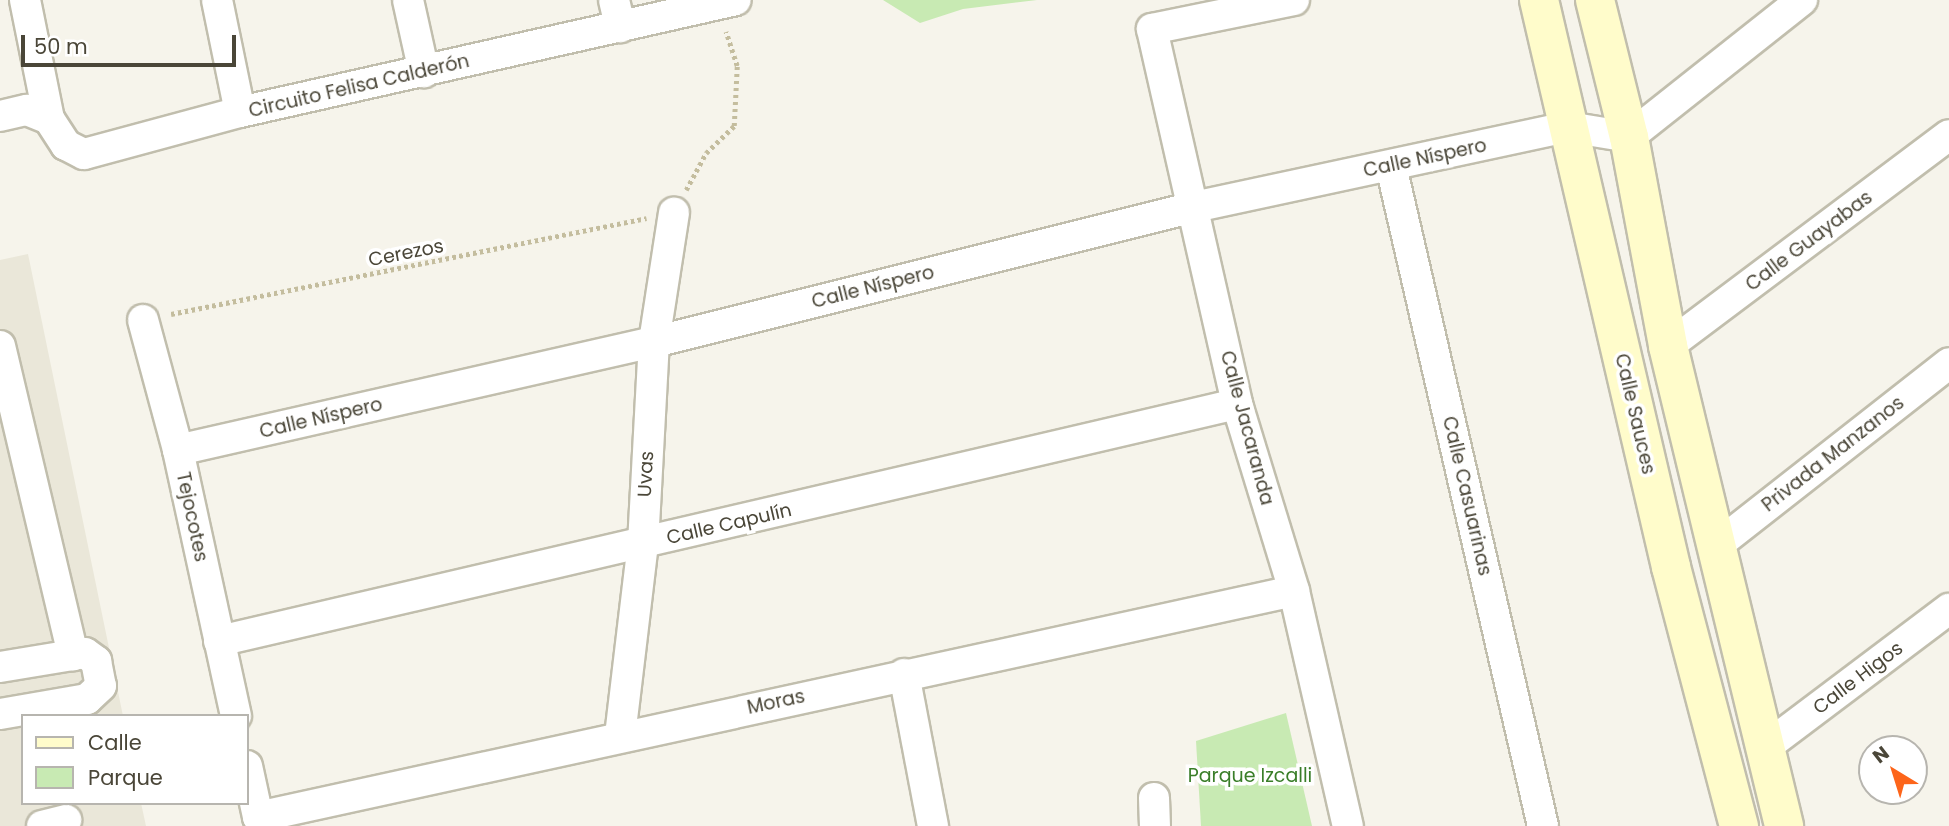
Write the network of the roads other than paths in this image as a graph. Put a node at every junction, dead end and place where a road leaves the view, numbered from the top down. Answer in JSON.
{"nodes":[{"id":1,"x":25,"y":0,"type":"edge"},
{"id":2,"x":217,"y":0,"type":"edge"},
{"id":3,"x":408,"y":0,"type":"edge"},
{"id":4,"x":1294,"y":0,"type":"edge"},
{"id":5,"x":1539,"y":0,"type":"edge"},
{"id":6,"x":1595,"y":0,"type":"edge"},
{"id":7,"x":1802,"y":0,"type":"edge"},
{"id":8,"x":726,"y":3,"type":"edge"},
{"id":9,"x":617,"y":14,"type":"edge"},
{"id":10,"x":424,"y":72,"type":"junction"},
{"id":11,"x":240,"y":113,"type":"junction"},
{"id":12,"x":0,"y":116,"type":"edge"},
{"id":13,"x":49,"y":119,"type":"junction"},
{"id":14,"x":1568,"y":127,"type":"junction"},
{"id":15,"x":1949,"y":135,"type":"edge"},
{"id":16,"x":1629,"y":137,"type":"junction"},
{"id":17,"x":1391,"y":166,"type":"junction"},
{"id":18,"x":1194,"y":207,"type":"junction"},
{"id":19,"x":674,"y":213,"type":"road end"},
{"id":20,"x":143,"y":320,"type":"road end"},
{"id":21,"x":654,"y":342,"type":"junction"},
{"id":22,"x":0,"y":346,"type":"edge"},
{"id":23,"x":1668,"y":346,"type":"junction"},
{"id":24,"x":1949,"y":363,"type":"edge"},
{"id":25,"x":1237,"y":404,"type":"junction"},
{"id":26,"x":178,"y":450,"type":"junction"},
{"id":27,"x":643,"y":544,"type":"junction"},
{"id":28,"x":1716,"y":546,"type":"junction"},
{"id":29,"x":1294,"y":591,"type":"junction"},
{"id":30,"x":1949,"y":609,"type":"edge"},
{"id":31,"x":219,"y":641,"type":"junction"},
{"id":32,"x":73,"y":655,"type":"junction"},
{"id":33,"x":0,"y":667,"type":"edge"},
{"id":34,"x":904,"y":674,"type":"junction"},
{"id":35,"x":0,"y":714,"type":"edge"},
{"id":36,"x":236,"y":714,"type":"edge"},
{"id":37,"x":620,"y":736,"type":"junction"},
{"id":38,"x":1766,"y":747,"type":"junction"},
{"id":39,"x":248,"y":771,"type":"edge"},
{"id":40,"x":933,"y":826,"type":"edge"},
{"id":41,"x":1348,"y":826,"type":"edge"},
{"id":42,"x":1543,"y":826,"type":"edge"},
{"id":43,"x":1740,"y":826,"type":"edge"},
{"id":44,"x":1784,"y":826,"type":"edge"}],
"edges":[{"from":1,"to":13,"type":"street"},
{"from":2,"to":11,"type":"street"},
{"from":3,"to":10,"type":"street"},
{"from":4,"to":18,"type":"street","name":"Calle Jacaranda"},
{"from":5,"to":14,"type":"street","name":"Calle Sauces"},
{"from":6,"to":16,"type":"street"},
{"from":7,"to":16,"type":"street"},
{"from":8,"to":9,"type":"street","name":"Circuito Felisa Calderón"},
{"from":9,"to":10,"type":"street","name":"Circuito Felisa Calderón"},
{"from":10,"to":11,"type":"street","name":"Circuito Felisa Calderón"},
{"from":11,"to":13,"type":"street","name":"Circuito Felisa Calderón"},
{"from":12,"to":13,"type":"street"},
{"from":14,"to":16,"type":"street"},
{"from":14,"to":17,"type":"street","name":"Calle Níspero"},
{"from":14,"to":43,"type":"street","name":"Calle Sauces"},
{"from":15,"to":23,"type":"street","name":"Calle Guayabas"},
{"from":16,"to":23,"type":"street"},
{"from":17,"to":18,"type":"street","name":"Calle Níspero"},
{"from":17,"to":42,"type":"street","name":"Calle Casuarinas"},
{"from":18,"to":21,"type":"street","name":"Calle Níspero"},
{"from":18,"to":25,"type":"street","name":"Calle Jacaranda"},
{"from":19,"to":21,"type":"street","name":"Uvas"},
{"from":20,"to":26,"type":"street","name":"Tejocotes"},
{"from":21,"to":26,"type":"street","name":"Calle Níspero"},
{"from":21,"to":27,"type":"street","name":"Uvas"},
{"from":22,"to":32,"type":"street"},
{"from":23,"to":28,"type":"street"},
{"from":24,"to":28,"type":"street","name":"Privada Manzanos"},
{"from":25,"to":27,"type":"street","name":"Calle Capulín"},
{"from":25,"to":29,"type":"street","name":"Calle Jacaranda"},
{"from":26,"to":31,"type":"street","name":"Tejocotes"},
{"from":27,"to":31,"type":"street","name":"Calle Capulín"},
{"from":27,"to":37,"type":"street","name":"Uvas"},
{"from":28,"to":38,"type":"street"},
{"from":29,"to":34,"type":"street","name":"Moras"},
{"from":29,"to":41,"type":"street","name":"Calle Jacaranda"},
{"from":30,"to":38,"type":"street","name":"Calle Higos"},
{"from":31,"to":36,"type":"street","name":"Tejocotes"},
{"from":32,"to":33,"type":"street"},
{"from":32,"to":35,"type":"street"},
{"from":34,"to":37,"type":"street","name":"Moras"},
{"from":34,"to":40,"type":"street"},
{"from":37,"to":39,"type":"street","name":"Moras"},
{"from":38,"to":44,"type":"street"}]}
